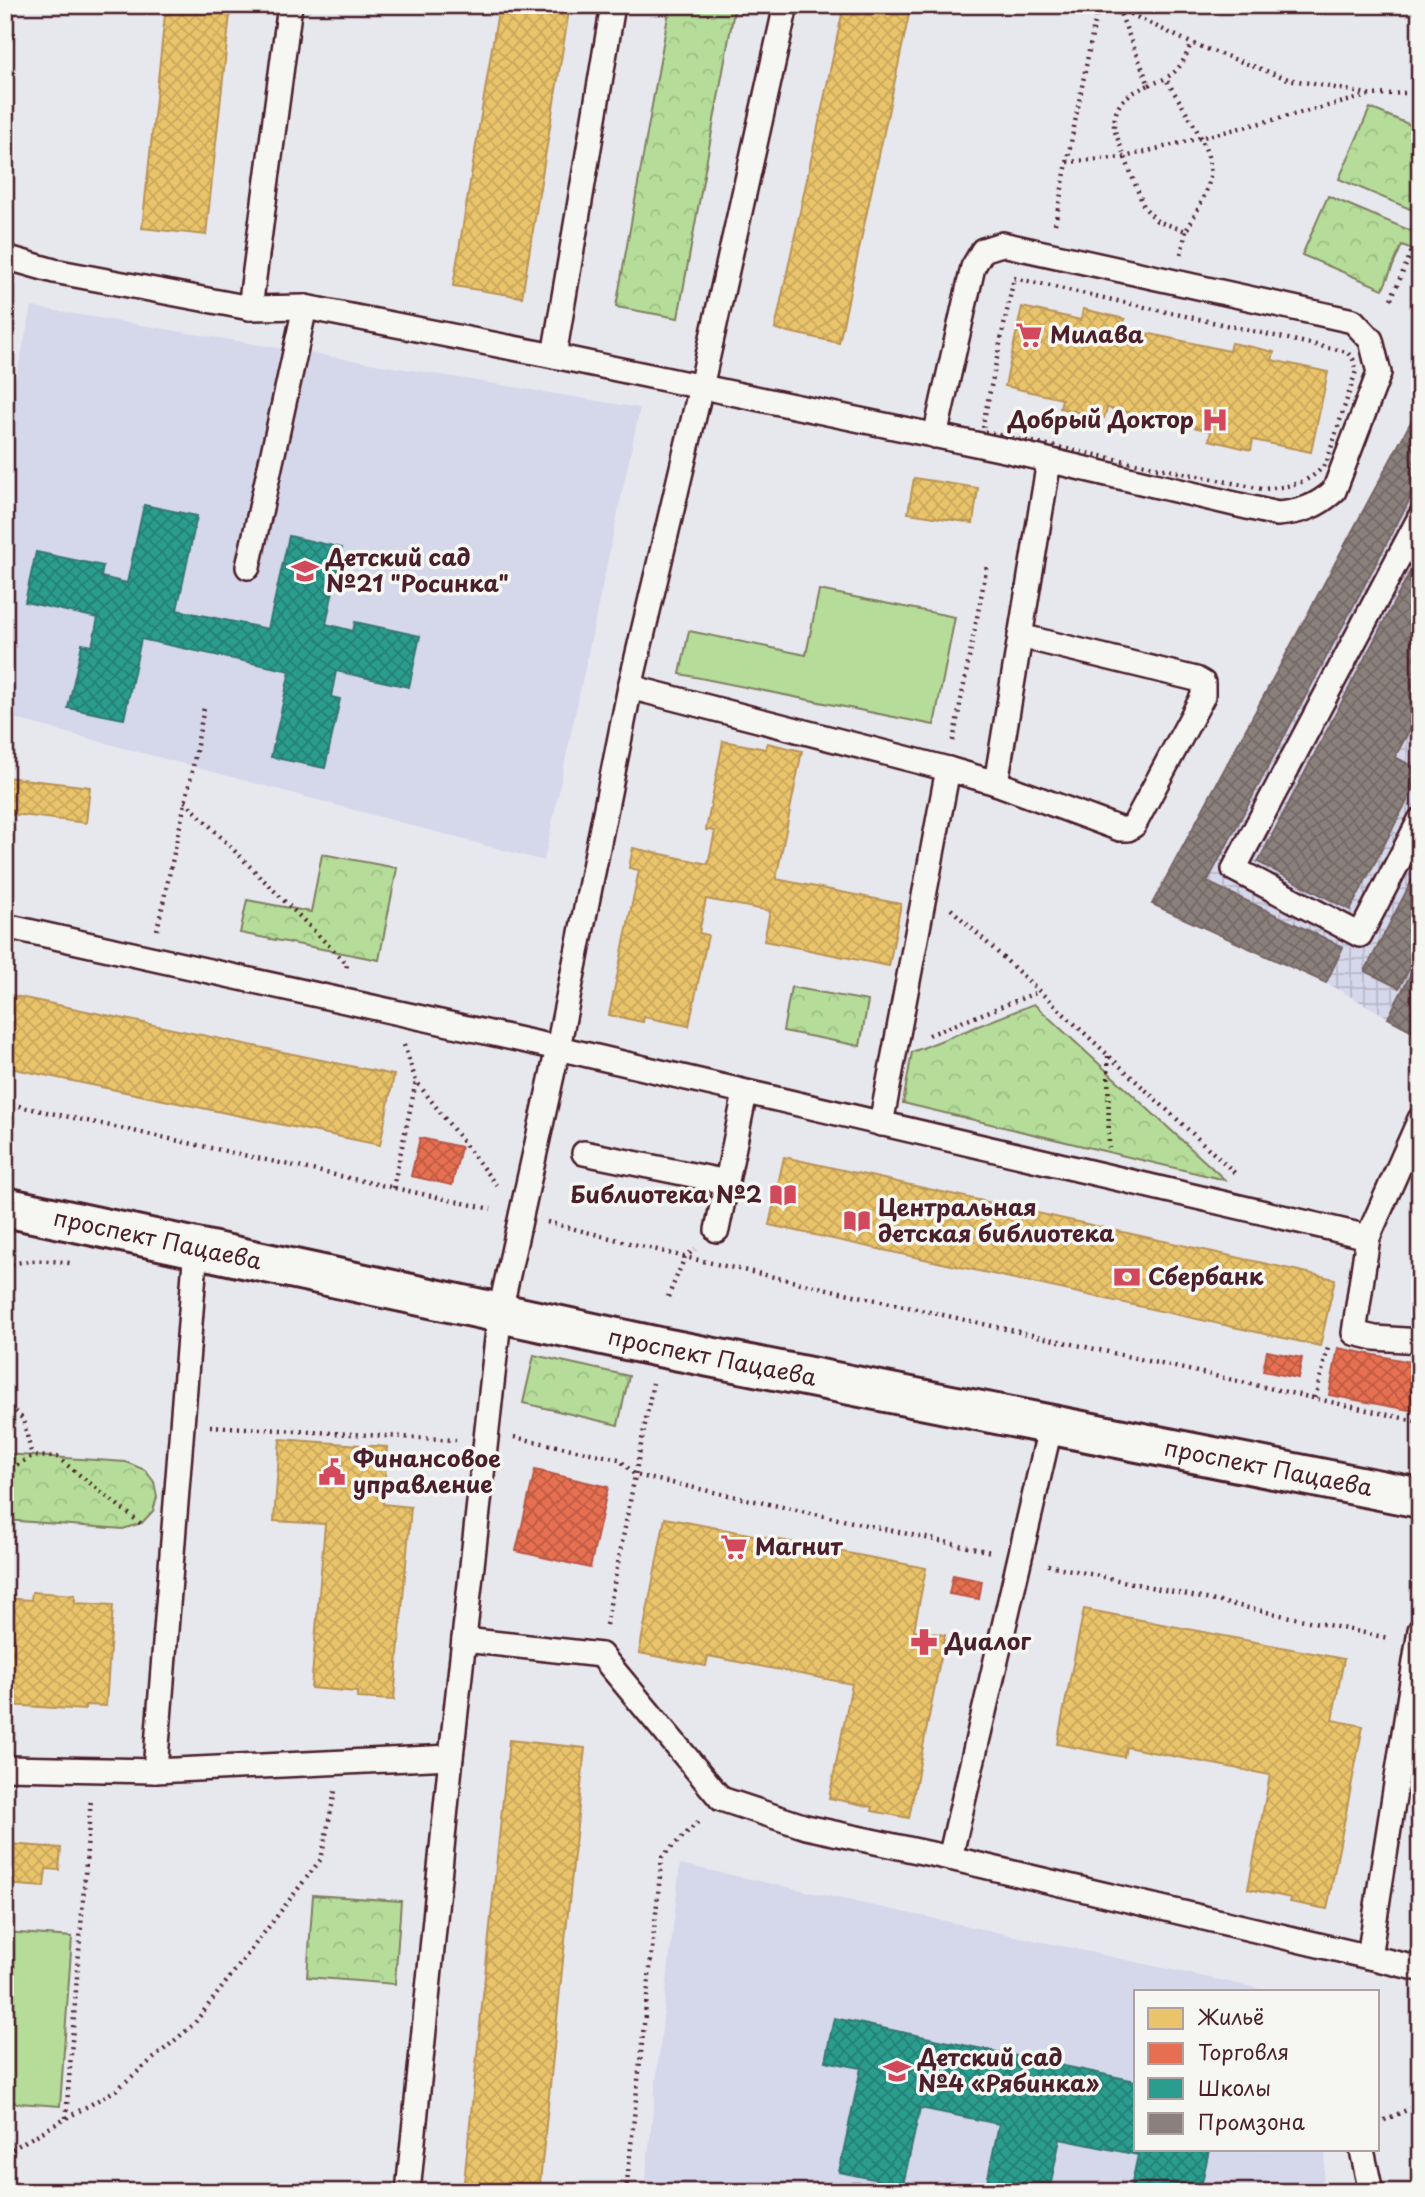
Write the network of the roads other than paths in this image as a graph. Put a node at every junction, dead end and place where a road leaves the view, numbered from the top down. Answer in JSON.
{"nodes":[{"id":1,"x":290,"y":5,"type":"edge"},
{"id":2,"x":613,"y":5,"type":"edge"},
{"id":3,"x":786,"y":5,"type":"edge"},
{"id":4,"x":5,"y":257,"type":"edge"},
{"id":5,"x":305,"y":307,"type":"junction"},
{"id":6,"x":250,"y":308,"type":"junction"},
{"id":7,"x":554,"y":356,"type":"junction"},
{"id":8,"x":701,"y":387,"type":"junction"},
{"id":9,"x":935,"y":436,"type":"junction"},
{"id":10,"x":1049,"y":461,"type":"junction"},
{"id":11,"x":1420,"y":517,"type":"edge"},
{"id":12,"x":248,"y":568,"type":"dead end"},
{"id":13,"x":1020,"y":636,"type":"junction"},
{"id":14,"x":630,"y":687,"type":"junction"},
{"id":15,"x":948,"y":769,"type":"junction"},
{"id":16,"x":996,"y":783,"type":"junction"},
{"id":17,"x":1420,"y":820,"type":"edge"},
{"id":18,"x":5,"y":926,"type":"edge"},
{"id":19,"x":558,"y":1048,"type":"junction"},
{"id":20,"x":745,"y":1093,"type":"junction"},
{"id":21,"x":1420,"y":1119,"type":"edge"},
{"id":22,"x":881,"y":1124,"type":"junction"},
{"id":23,"x":584,"y":1153,"type":"dead end"},
{"id":24,"x":727,"y":1182,"type":"junction"},
{"id":25,"x":5,"y":1206,"type":"edge"},
{"id":26,"x":717,"y":1230,"type":"road end"},
{"id":27,"x":1368,"y":1237,"type":"junction"},
{"id":28,"x":196,"y":1247,"type":"junction"},
{"id":29,"x":500,"y":1311,"type":"junction"},
{"id":30,"x":1420,"y":1341,"type":"edge"},
{"id":31,"x":1051,"y":1424,"type":"junction"},
{"id":32,"x":1420,"y":1498,"type":"edge"},
{"id":33,"x":1420,"y":1630,"type":"edge"},
{"id":34,"x":464,"y":1640,"type":"junction"},
{"id":35,"x":451,"y":1757,"type":"junction"},
{"id":36,"x":5,"y":1768,"type":"edge"},
{"id":37,"x":155,"y":1771,"type":"junction"},
{"id":38,"x":950,"y":1858,"type":"junction"},
{"id":39,"x":1368,"y":1957,"type":"junction"},
{"id":40,"x":1420,"y":1969,"type":"edge"},
{"id":41,"x":1362,"y":2152,"type":"edge"},
{"id":42,"x":408,"y":2192,"type":"edge"},
{"id":43,"x":1371,"y":2192,"type":"edge"}],
"edges":[{"from":1,"to":6,"type":"lane"},
{"from":2,"to":7,"type":"lane"},
{"from":3,"to":8,"type":"lane"},
{"from":4,"to":6,"type":"lane"},
{"from":5,"to":6,"type":"lane"},
{"from":5,"to":7,"type":"lane"},
{"from":5,"to":12,"type":"lane"},
{"from":7,"to":8,"type":"lane"},
{"from":8,"to":9,"type":"lane"},
{"from":8,"to":14,"type":"lane"},
{"from":9,"to":10,"type":"lane"},
{"from":9,"to":10,"type":"lane"},
{"from":10,"to":13,"type":"lane"},
{"from":11,"to":17,"type":"lane"},
{"from":13,"to":16,"type":"lane"},
{"from":13,"to":16,"type":"lane"},
{"from":14,"to":15,"type":"lane"},
{"from":14,"to":19,"type":"lane"},
{"from":15,"to":16,"type":"lane"},
{"from":15,"to":22,"type":"lane"},
{"from":18,"to":19,"type":"lane"},
{"from":19,"to":20,"type":"lane"},
{"from":19,"to":29,"type":"lane"},
{"from":20,"to":22,"type":"lane"},
{"from":20,"to":24,"type":"lane"},
{"from":21,"to":27,"type":"lane"},
{"from":22,"to":27,"type":"lane"},
{"from":23,"to":24,"type":"lane"},
{"from":24,"to":26,"type":"lane"},
{"from":25,"to":28,"type":"main road","name":"проспект Пацаева"},
{"from":27,"to":30,"type":"lane"},
{"from":28,"to":29,"type":"main road","name":"проспект Пацаева"},
{"from":28,"to":37,"type":"lane"},
{"from":29,"to":31,"type":"main road","name":"проспект Пацаева"},
{"from":29,"to":34,"type":"lane"},
{"from":31,"to":32,"type":"main road","name":"проспект Пацаева"},
{"from":31,"to":38,"type":"lane"},
{"from":33,"to":39,"type":"lane"},
{"from":34,"to":35,"type":"lane"},
{"from":34,"to":38,"type":"lane"},
{"from":35,"to":37,"type":"lane"},
{"from":35,"to":42,"type":"lane"},
{"from":36,"to":37,"type":"lane"},
{"from":38,"to":39,"type":"lane"},
{"from":39,"to":40,"type":"lane"},
{"from":41,"to":43,"type":"lane"}]}
